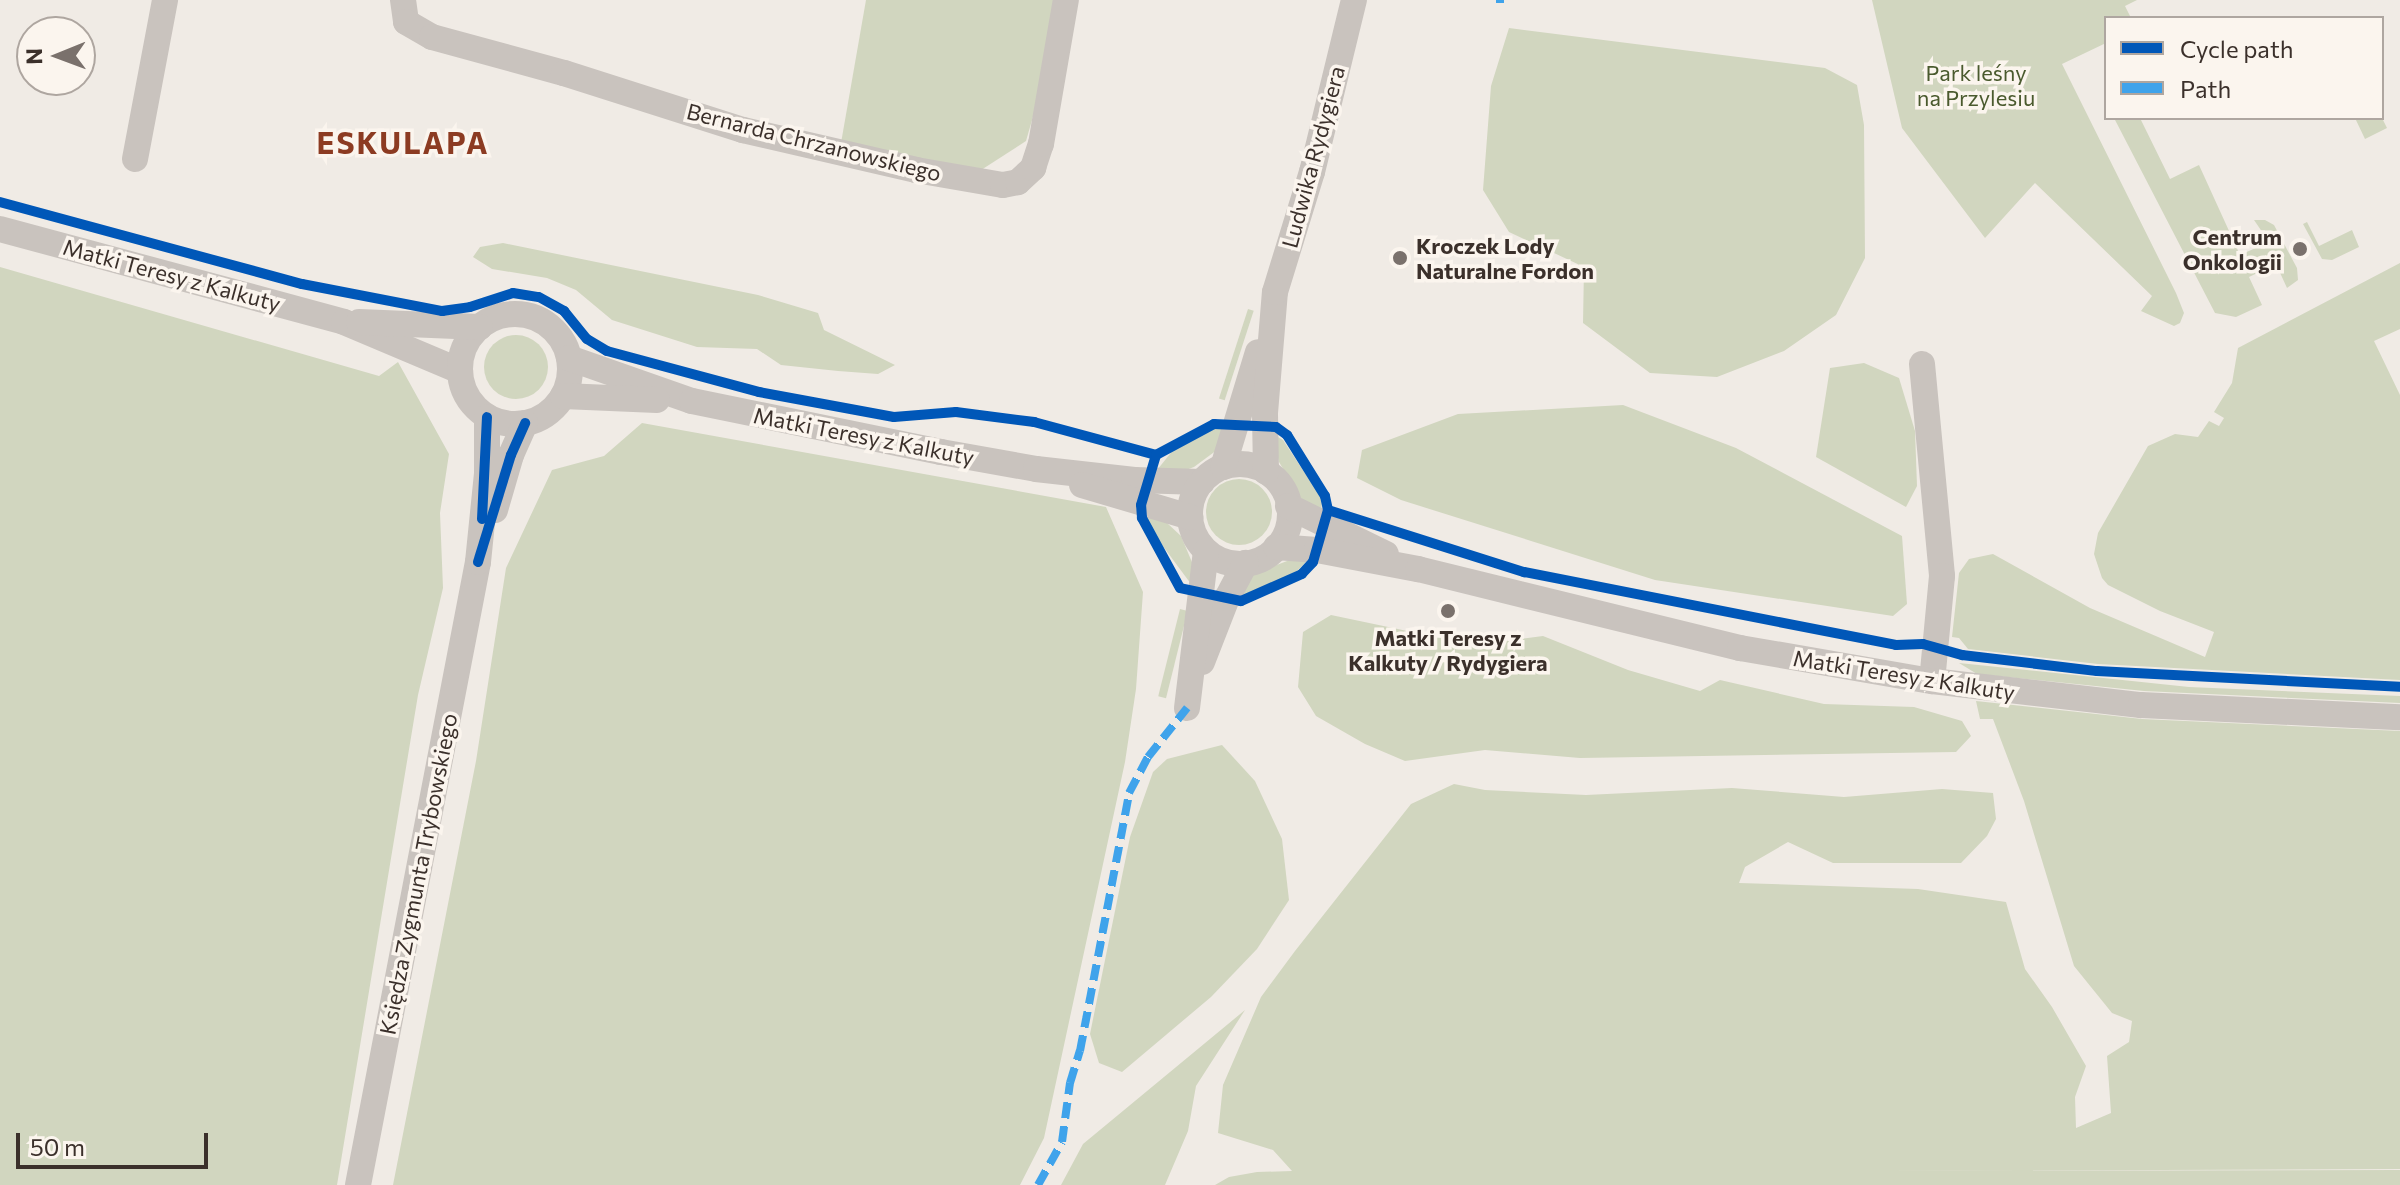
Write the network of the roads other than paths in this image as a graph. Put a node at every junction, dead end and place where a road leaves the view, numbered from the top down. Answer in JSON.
{"nodes":[{"id":1,"x":165,"y":0,"type":"edge"},
{"id":2,"x":403,"y":0,"type":"edge"},
{"id":3,"x":1066,"y":0,"type":"edge"},
{"id":4,"x":1354,"y":0,"type":"edge"},
{"id":5,"x":135,"y":159,"type":"dead end"},
{"id":6,"x":0,"y":229,"type":"edge"},
{"id":7,"x":1271,"y":315,"type":"junction"},
{"id":8,"x":344,"y":322,"type":"junction"},
{"id":9,"x":480,"y":327,"type":"junction"},
{"id":10,"x":569,"y":358,"type":"junction"},
{"id":11,"x":1922,"y":364,"type":"dead end"},
{"id":12,"x":460,"y":371,"type":"junction"},
{"id":13,"x":563,"y":396,"type":"junction"},
{"id":14,"x":692,"y":401,"type":"junction"},
{"id":15,"x":487,"y":417,"type":"junction"},
{"id":16,"x":525,"y":423,"type":"junction"},
{"id":17,"x":1036,"y":469,"type":"junction"},
{"id":18,"x":1266,"y":472,"type":"junction"},
{"id":19,"x":1212,"y":475,"type":"junction"},
{"id":20,"x":1288,"y":506,"type":"junction"},
{"id":21,"x":1190,"y":517,"type":"junction"},
{"id":22,"x":1276,"y":547,"type":"junction"},
{"id":23,"x":1206,"y":551,"type":"junction"},
{"id":24,"x":478,"y":562,"type":"junction"},
{"id":25,"x":1246,"y":563,"type":"junction"},
{"id":26,"x":1418,"y":569,"type":"junction"},
{"id":27,"x":1932,"y":681,"type":"junction"},
{"id":28,"x":2400,"y":717,"type":"edge"},
{"id":29,"x":358,"y":1185,"type":"edge"}],
"edges":[{"from":1,"to":5,"type":"street"},
{"from":2,"to":3,"type":"street","name":"Bernarda Chrzanowskiego"},
{"from":4,"to":7,"type":"street","name":"Ludwika Rydygiera"},
{"from":6,"to":8,"type":"street","name":"Matki Teresy z Kalkuty"},
{"from":7,"to":18,"type":"street","name":"Ludwika Rydygiera"},
{"from":7,"to":19,"type":"street","name":"Ludwika Rydygiera"},
{"from":8,"to":9,"type":"street","name":"Matki Teresy z Kalkuty"},
{"from":8,"to":12,"type":"street","name":"Matki Teresy z Kalkuty"},
{"from":9,"to":10,"type":"street"},
{"from":9,"to":12,"type":"street"},
{"from":10,"to":13,"type":"street"},
{"from":10,"to":14,"type":"street","name":"Matki Teresy z Kalkuty"},
{"from":11,"to":27,"type":"street"},
{"from":12,"to":15,"type":"street"},
{"from":13,"to":14,"type":"street","name":"Matki Teresy z Kalkuty"},
{"from":13,"to":16,"type":"street"},
{"from":14,"to":17,"type":"street","name":"Matki Teresy z Kalkuty"},
{"from":15,"to":16,"type":"street"},
{"from":15,"to":24,"type":"street","name":"Księdza Zygmunta Trybowskiego"},
{"from":16,"to":24,"type":"street","name":"Księdza Zygmunta Trybowskiego"},
{"from":17,"to":19,"type":"street","name":"Matki Teresy z Kalkuty"},
{"from":17,"to":21,"type":"street","name":"Matki Teresy z Kalkuty"},
{"from":18,"to":19,"type":"street"},
{"from":18,"to":20,"type":"street"},
{"from":19,"to":21,"type":"street"},
{"from":20,"to":22,"type":"street"},
{"from":20,"to":26,"type":"street","name":"Matki Teresy z Kalkuty"},
{"from":21,"to":23,"type":"street"},
{"from":22,"to":25,"type":"street"},
{"from":22,"to":26,"type":"street","name":"Matki Teresy z Kalkuty"},
{"from":23,"to":25,"type":"street"},
{"from":23,"to":25,"type":"street"},
{"from":24,"to":29,"type":"street","name":"Księdza Zygmunta Trybowskiego"},
{"from":26,"to":27,"type":"street","name":"Matki Teresy z Kalkuty"},
{"from":27,"to":28,"type":"street","name":"Matki Teresy z Kalkuty"}]}
